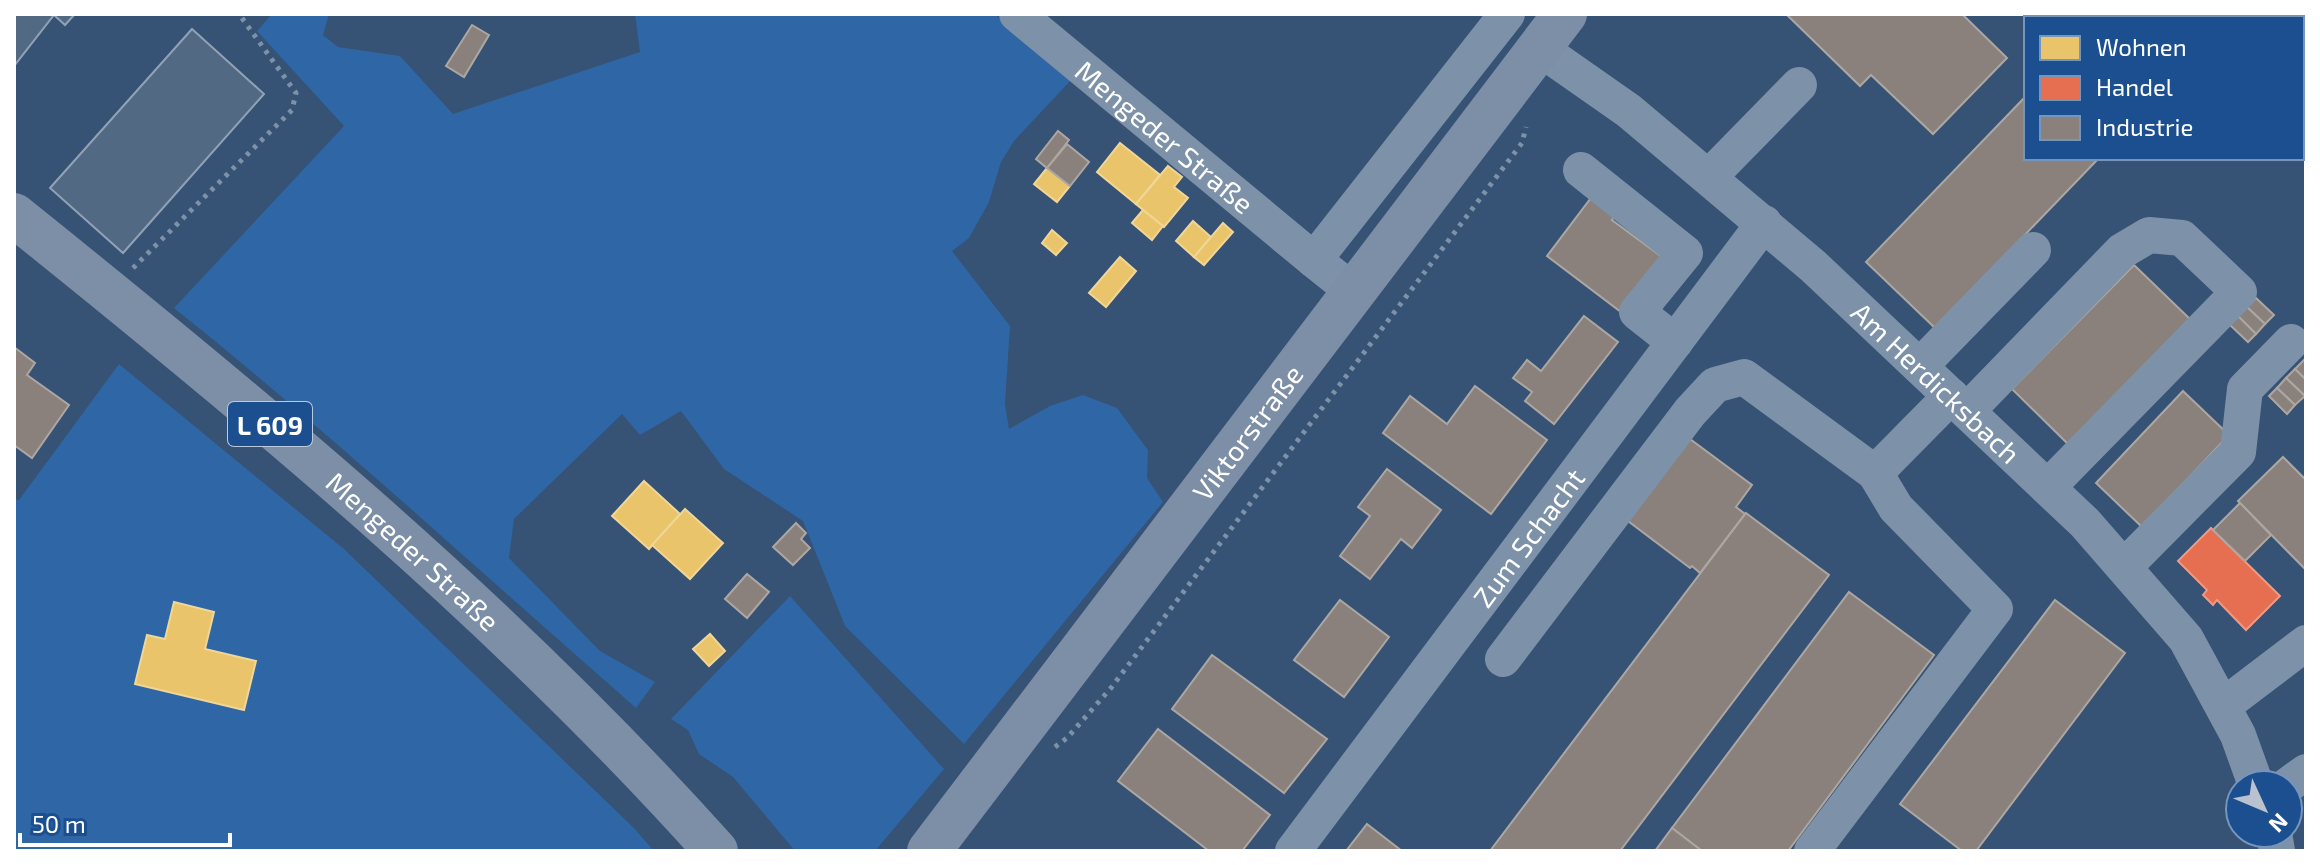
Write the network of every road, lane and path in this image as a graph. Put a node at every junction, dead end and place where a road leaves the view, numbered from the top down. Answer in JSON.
{"nodes":[{"id":1,"x":239,"y":14,"type":"edge"},
{"id":2,"x":1017,"y":14,"type":"edge"},
{"id":3,"x":1507,"y":14,"type":"edge"},
{"id":4,"x":1565,"y":14,"type":"edge"},
{"id":5,"x":1539,"y":48,"type":"junction"},
{"id":6,"x":1799,"y":85,"type":"dead end"},
{"id":7,"x":1497,"y":104,"type":"junction"},
{"id":8,"x":1581,"y":170,"type":"dead end"},
{"id":9,"x":1709,"y":177,"type":"junction"},
{"id":10,"x":14,"y":215,"type":"edge"},
{"id":11,"x":1764,"y":223,"type":"junction"},
{"id":12,"x":2033,"y":250,"type":"dead end"},
{"id":13,"x":1314,"y":260,"type":"junction"},
{"id":14,"x":109,"y":291,"type":"junction"},
{"id":15,"x":1354,"y":292,"type":"junction"},
{"id":16,"x":1675,"y":342,"type":"junction"},
{"id":17,"x":2291,"y":342,"type":"dead end"},
{"id":18,"x":1920,"y":366,"type":"junction"},
{"id":19,"x":1959,"y":403,"type":"junction"},
{"id":20,"x":1875,"y":473,"type":"junction"},
{"id":21,"x":2048,"y":487,"type":"junction"},
{"id":22,"x":2124,"y":567,"type":"junction"},
{"id":23,"x":2306,"y":643,"type":"edge"},
{"id":24,"x":1503,"y":659,"type":"dead end"},
{"id":25,"x":2223,"y":706,"type":"junction"},
{"id":26,"x":1044,"y":756,"type":"dead end"},
{"id":27,"x":2250,"y":769,"type":"edge"},
{"id":28,"x":716,"y":851,"type":"edge"},
{"id":29,"x":929,"y":851,"type":"edge"},
{"id":30,"x":1293,"y":851,"type":"edge"},
{"id":31,"x":1812,"y":851,"type":"edge"}],
"edges":[{"from":1,"to":14,"type":"path"},
{"from":2,"to":13,"type":"street","name":"Mengeder Straße"},
{"from":3,"to":13,"type":"street"},
{"from":4,"to":5,"type":"main road","name":"Viktorstraße"},
{"from":5,"to":7,"type":"main road","name":"Viktorstraße"},
{"from":5,"to":9,"type":"street","name":"Am Herdicksbach"},
{"from":6,"to":9,"type":"street"},
{"from":7,"to":15,"type":"main road","name":"Viktorstraße"},
{"from":7,"to":26,"type":"path"},
{"from":8,"to":16,"type":"street"},
{"from":9,"to":11,"type":"street","name":"Am Herdicksbach"},
{"from":10,"to":14,"type":"main road","name":"Mengeder Straße","number":"L 609"},
{"from":11,"to":16,"type":"street","name":"Zum Schacht"},
{"from":11,"to":18,"type":"street","name":"Am Herdicksbach"},
{"from":12,"to":18,"type":"street"},
{"from":13,"to":15,"type":"street","name":"Mengeder Straße"},
{"from":14,"to":28,"type":"main road","name":"Mengeder Straße","number":"L 609"},
{"from":15,"to":29,"type":"main road","name":"Viktorstraße"},
{"from":16,"to":30,"type":"street","name":"Zum Schacht"},
{"from":17,"to":22,"type":"street"},
{"from":18,"to":19,"type":"street","name":"Am Herdicksbach"},
{"from":19,"to":20,"type":"street"},
{"from":19,"to":21,"type":"street","name":"Am Herdicksbach"},
{"from":19,"to":21,"type":"street"},
{"from":20,"to":24,"type":"street"},
{"from":20,"to":31,"type":"street"},
{"from":21,"to":22,"type":"street","name":"Am Herdicksbach"},
{"from":22,"to":25,"type":"street","name":"Am Herdicksbach"},
{"from":23,"to":25,"type":"street"},
{"from":25,"to":27,"type":"street","name":"Am Herdicksbach"}]}
